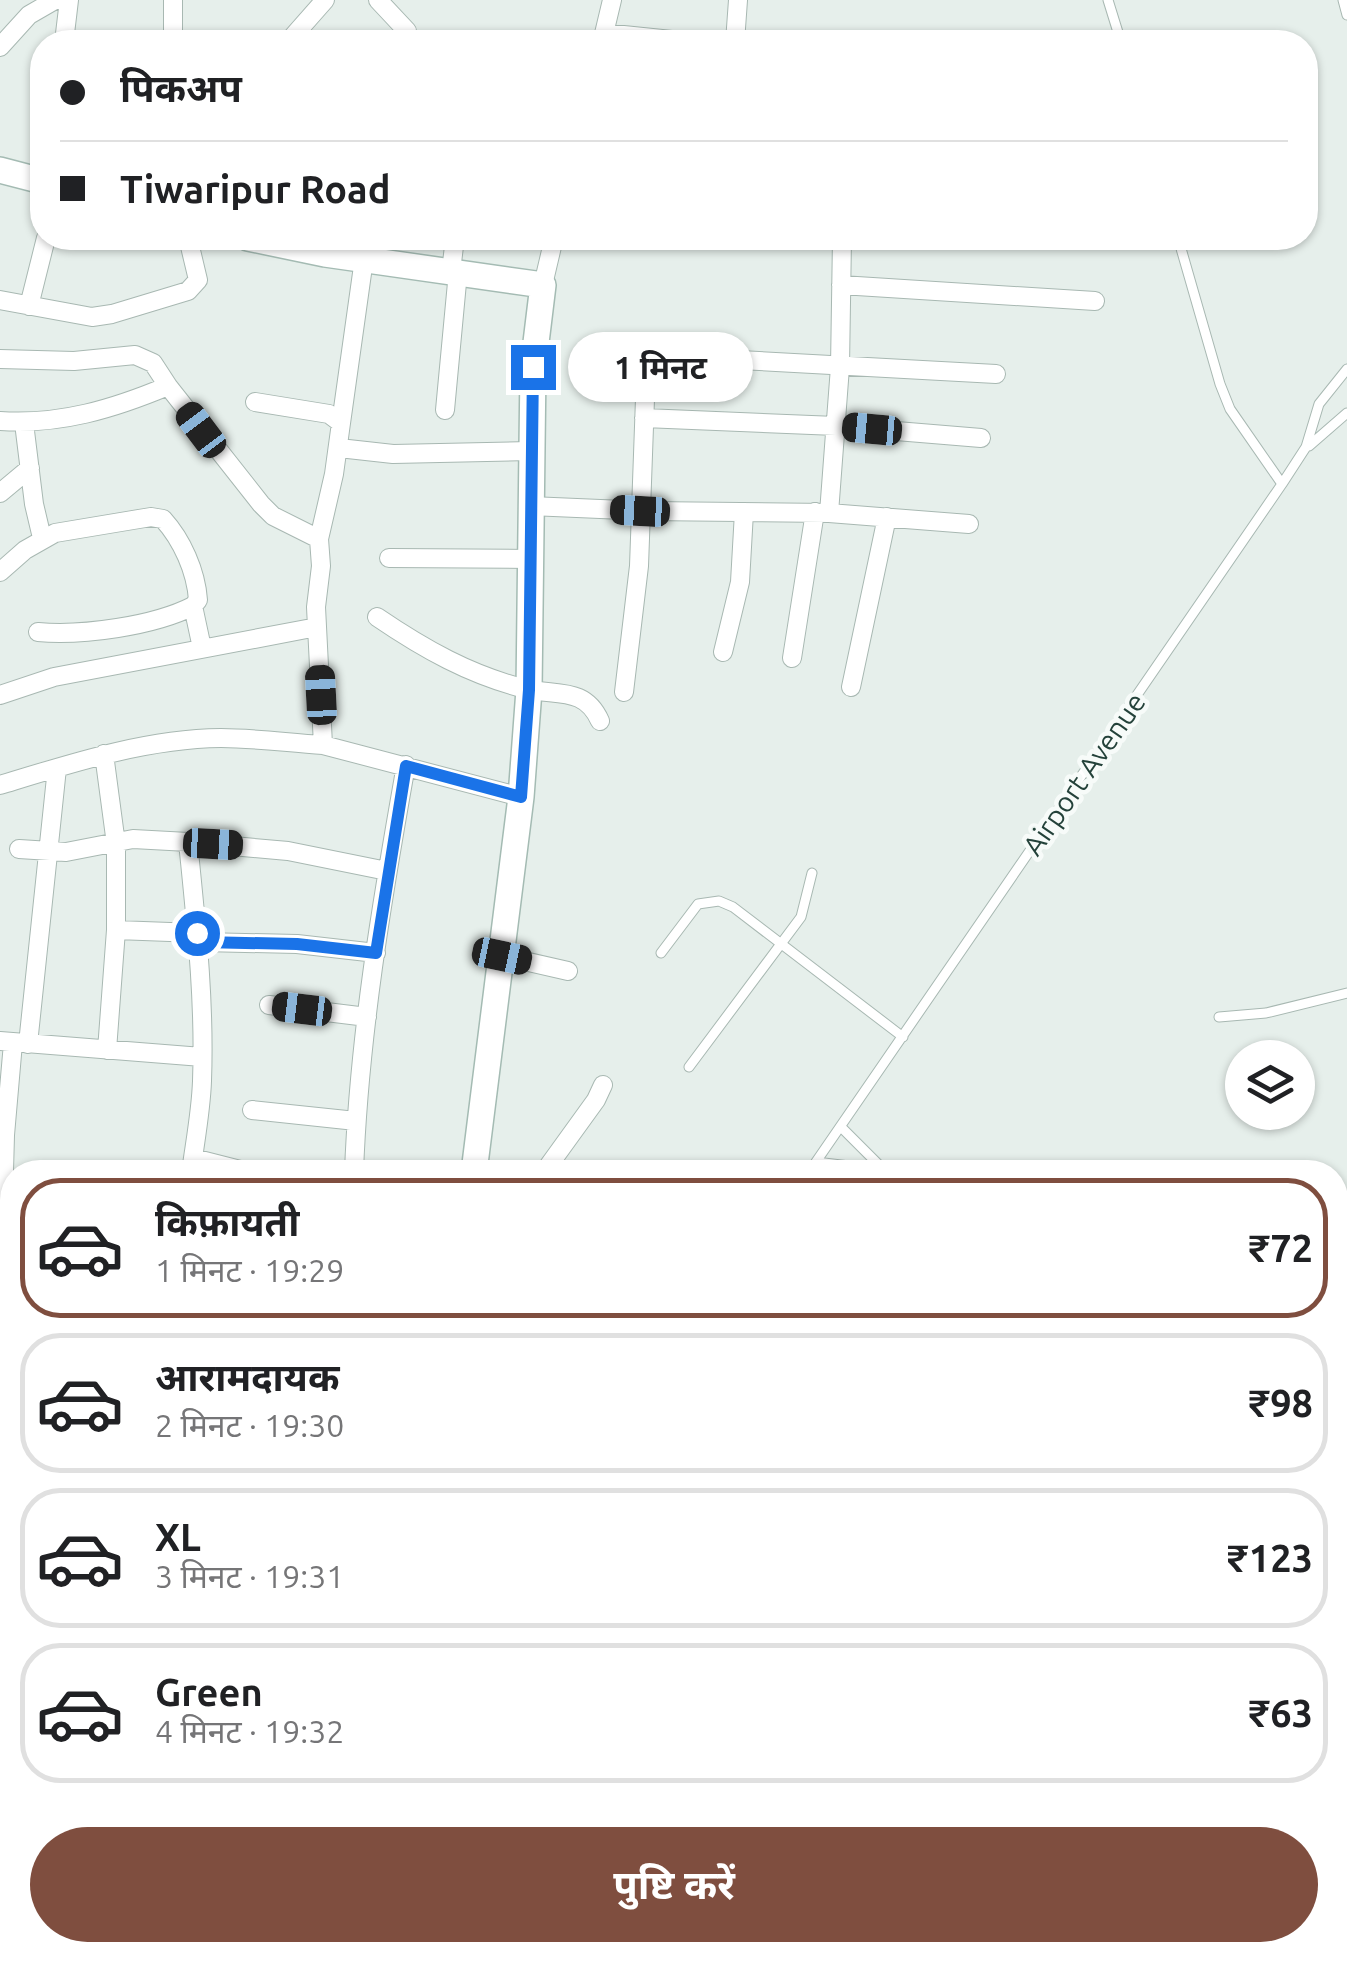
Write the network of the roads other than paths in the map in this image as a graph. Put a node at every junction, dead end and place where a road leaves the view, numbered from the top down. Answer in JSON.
{"nodes":[{"id":1,"x":55,"y":0,"type":"edge"},
{"id":2,"x":69,"y":0,"type":"edge"},
{"id":3,"x":173,"y":0,"type":"edge"},
{"id":4,"x":325,"y":0,"type":"edge"},
{"id":5,"x":378,"y":0,"type":"edge"},
{"id":6,"x":612,"y":0,"type":"edge"},
{"id":7,"x":738,"y":0,"type":"edge"},
{"id":8,"x":1108,"y":0,"type":"edge"},
{"id":9,"x":1343,"y":0,"type":"edge"},
{"id":10,"x":1347,"y":15,"type":"edge"},
{"id":11,"x":65,"y":30,"type":"edge"},
{"id":12,"x":173,"y":30,"type":"edge"},
{"id":13,"x":299,"y":30,"type":"edge"},
{"id":14,"x":406,"y":30,"type":"edge"},
{"id":15,"x":605,"y":30,"type":"edge"},
{"id":16,"x":736,"y":30,"type":"edge"},
{"id":17,"x":1117,"y":30,"type":"edge"},
{"id":18,"x":0,"y":47,"type":"edge"},
{"id":19,"x":0,"y":170,"type":"edge"},
{"id":20,"x":30,"y":178,"type":"edge"},
{"id":21,"x":43,"y":250,"type":"edge"},
{"id":22,"x":191,"y":250,"type":"edge"},
{"id":23,"x":455,"y":250,"type":"edge"},
{"id":24,"x":551,"y":250,"type":"edge"},
{"id":25,"x":842,"y":250,"type":"edge"},
{"id":26,"x":1182,"y":250,"type":"edge"},
{"id":27,"x":350,"y":251,"type":"edge"},
{"id":28,"x":455,"y":271,"type":"junction"},
{"id":29,"x":543,"y":285,"type":"junction"},
{"id":30,"x":841,"y":285,"type":"junction"},
{"id":31,"x":0,"y":300,"type":"edge"},
{"id":32,"x":1096,"y":300,"type":"dead end"},
{"id":33,"x":29,"y":306,"type":"junction"},
{"id":34,"x":647,"y":343,"type":"dead end"},
{"id":35,"x":0,"y":359,"type":"edge"},
{"id":36,"x":721,"y":359,"type":"dead end"},
{"id":37,"x":840,"y":367,"type":"junction"},
{"id":38,"x":1347,"y":369,"type":"edge"},
{"id":39,"x":996,"y":374,"type":"dead end"},
{"id":40,"x":168,"y":386,"type":"junction"},
{"id":41,"x":254,"y":402,"type":"dead end"},
{"id":42,"x":445,"y":410,"type":"dead end"},
{"id":43,"x":1347,"y":413,"type":"edge"},
{"id":44,"x":644,"y":418,"type":"junction"},
{"id":45,"x":0,"y":421,"type":"edge"},
{"id":46,"x":24,"y":422,"type":"junction"},
{"id":47,"x":341,"y":423,"type":"junction"},
{"id":48,"x":836,"y":426,"type":"junction"},
{"id":49,"x":981,"y":438,"type":"dead end"},
{"id":50,"x":1306,"y":447,"type":"junction"},
{"id":51,"x":339,"y":448,"type":"junction"},
{"id":52,"x":530,"y":451,"type":"junction"},
{"id":53,"x":30,"y":468,"type":"junction"},
{"id":54,"x":1282,"y":484,"type":"junction"},
{"id":55,"x":0,"y":493,"type":"edge"},
{"id":56,"x":530,"y":506,"type":"junction"},
{"id":57,"x":640,"y":511,"type":"junction"},
{"id":58,"x":744,"y":512,"type":"junction"},
{"id":59,"x":822,"y":512,"type":"junction"},
{"id":60,"x":887,"y":518,"type":"junction"},
{"id":61,"x":969,"y":524,"type":"dead end"},
{"id":62,"x":42,"y":538,"type":"junction"},
{"id":63,"x":319,"y":539,"type":"junction"},
{"id":64,"x":389,"y":558,"type":"dead end"},
{"id":65,"x":532,"y":560,"type":"junction"},
{"id":66,"x":0,"y":572,"type":"edge"},
{"id":67,"x":194,"y":606,"type":"junction"},
{"id":68,"x":377,"y":617,"type":"dead end"},
{"id":69,"x":317,"y":627,"type":"junction"},
{"id":70,"x":38,"y":632,"type":"dead end"},
{"id":71,"x":202,"y":648,"type":"junction"},
{"id":72,"x":723,"y":652,"type":"dead end"},
{"id":73,"x":792,"y":658,"type":"dead end"},
{"id":74,"x":851,"y":687,"type":"dead end"},
{"id":75,"x":529,"y":690,"type":"junction"},
{"id":76,"x":624,"y":692,"type":"dead end"},
{"id":77,"x":0,"y":694,"type":"edge"},
{"id":78,"x":600,"y":721,"type":"dead end"},
{"id":79,"x":323,"y":745,"type":"junction"},
{"id":80,"x":104,"y":754,"type":"junction"},
{"id":81,"x":406,"y":766,"type":"junction"},
{"id":82,"x":57,"y":768,"type":"junction"},
{"id":83,"x":0,"y":785,"type":"edge"},
{"id":84,"x":521,"y":797,"type":"junction"},
{"id":85,"x":188,"y":842,"type":"junction"},
{"id":86,"x":116,"y":844,"type":"junction"},
{"id":87,"x":19,"y":849,"type":"dead end"},
{"id":88,"x":46,"y":851,"type":"junction"},
{"id":89,"x":387,"y":871,"type":"junction"},
{"id":90,"x":812,"y":872,"type":"dead end"},
{"id":91,"x":116,"y":930,"type":"junction"},
{"id":92,"x":197,"y":933,"type":"junction"},
{"id":93,"x":784,"y":943,"type":"junction"},
{"id":94,"x":376,"y":953,"type":"junction"},
{"id":95,"x":660,"y":953,"type":"dead end"},
{"id":96,"x":502,"y":956,"type":"junction"},
{"id":97,"x":568,"y":971,"type":"dead end"},
{"id":98,"x":1347,"y":994,"type":"edge"},
{"id":99,"x":269,"y":1005,"type":"dead end"},
{"id":100,"x":367,"y":1017,"type":"junction"},
{"id":101,"x":1218,"y":1017,"type":"dead end"},
{"id":102,"x":902,"y":1037,"type":"junction"},
{"id":103,"x":14,"y":1043,"type":"edge"},
{"id":104,"x":107,"y":1050,"type":"junction"},
{"id":105,"x":202,"y":1057,"type":"junction"},
{"id":106,"x":689,"y":1067,"type":"dead end"},
{"id":107,"x":603,"y":1085,"type":"dead end"},
{"id":108,"x":252,"y":1110,"type":"dead end"},
{"id":109,"x":356,"y":1121,"type":"junction"},
{"id":110,"x":841,"y":1127,"type":"junction"},
{"id":111,"x":6,"y":1160,"type":"edge"},
{"id":112,"x":192,"y":1160,"type":"edge"},
{"id":113,"x":354,"y":1160,"type":"edge"},
{"id":114,"x":476,"y":1160,"type":"edge"},
{"id":115,"x":553,"y":1160,"type":"edge"},
{"id":116,"x":817,"y":1160,"type":"edge"},
{"id":117,"x":874,"y":1160,"type":"edge"},
{"id":118,"x":0,"y":1940,"type":"edge"},
{"id":119,"x":0,"y":1961,"type":"edge"}],
"edges":[{"from":1,"to":18,"type":"street"},
{"from":2,"to":11,"type":"street"},
{"from":3,"to":12,"type":"street"},
{"from":4,"to":13,"type":"street"},
{"from":5,"to":14,"type":"street"},
{"from":6,"to":15,"type":"street"},
{"from":7,"to":16,"type":"street"},
{"from":8,"to":17,"type":"lane"},
{"from":9,"to":10,"type":"lane"},
{"from":19,"to":20,"type":"street"},
{"from":21,"to":33,"type":"street"},
{"from":22,"to":33,"type":"street"},
{"from":23,"to":28,"type":"street"},
{"from":24,"to":29,"type":"street"},
{"from":25,"to":30,"type":"street"},
{"from":26,"to":54,"type":"lane"},
{"from":27,"to":28,"type":"street"},
{"from":27,"to":47,"type":"street"},
{"from":28,"to":29,"type":"street"},
{"from":28,"to":42,"type":"street"},
{"from":29,"to":52,"type":"street"},
{"from":30,"to":32,"type":"street"},
{"from":30,"to":37,"type":"street"},
{"from":31,"to":33,"type":"street"},
{"from":34,"to":44,"type":"street"},
{"from":35,"to":40,"type":"street"},
{"from":36,"to":37,"type":"street"},
{"from":37,"to":39,"type":"street"},
{"from":37,"to":48,"type":"street"},
{"from":38,"to":50,"type":"lane","name":"Airport Avenue"},
{"from":40,"to":46,"type":"street"},
{"from":40,"to":63,"type":"street"},
{"from":41,"to":47,"type":"street"},
{"from":43,"to":50,"type":"lane"},
{"from":44,"to":48,"type":"street"},
{"from":44,"to":57,"type":"street"},
{"from":45,"to":46,"type":"street"},
{"from":46,"to":53,"type":"street"},
{"from":47,"to":51,"type":"street"},
{"from":48,"to":49,"type":"street"},
{"from":48,"to":59,"type":"street"},
{"from":50,"to":54,"type":"lane","name":"Airport Avenue"},
{"from":51,"to":52,"type":"street"},
{"from":51,"to":63,"type":"street"},
{"from":52,"to":56,"type":"street"},
{"from":53,"to":55,"type":"street"},
{"from":53,"to":62,"type":"street"},
{"from":54,"to":102,"type":"lane","name":"Airport Avenue"},
{"from":56,"to":57,"type":"street"},
{"from":56,"to":65,"type":"street"},
{"from":57,"to":58,"type":"street"},
{"from":57,"to":76,"type":"street"},
{"from":58,"to":59,"type":"street"},
{"from":58,"to":72,"type":"street"},
{"from":59,"to":60,"type":"street"},
{"from":59,"to":73,"type":"street"},
{"from":60,"to":61,"type":"street"},
{"from":60,"to":74,"type":"street"},
{"from":62,"to":66,"type":"street"},
{"from":62,"to":67,"type":"street"},
{"from":63,"to":69,"type":"street"},
{"from":64,"to":65,"type":"street"},
{"from":65,"to":75,"type":"street"},
{"from":67,"to":70,"type":"street"},
{"from":67,"to":71,"type":"street"},
{"from":68,"to":75,"type":"street"},
{"from":69,"to":71,"type":"street"},
{"from":69,"to":79,"type":"street"},
{"from":71,"to":77,"type":"street"},
{"from":75,"to":78,"type":"street"},
{"from":75,"to":84,"type":"street"},
{"from":79,"to":80,"type":"street"},
{"from":79,"to":81,"type":"street"},
{"from":80,"to":82,"type":"street"},
{"from":80,"to":86,"type":"street"},
{"from":81,"to":84,"type":"street"},
{"from":81,"to":89,"type":"street"},
{"from":82,"to":83,"type":"street"},
{"from":82,"to":88,"type":"street"},
{"from":84,"to":96,"type":"street"},
{"from":85,"to":86,"type":"street"},
{"from":85,"to":89,"type":"street"},
{"from":85,"to":92,"type":"street"},
{"from":86,"to":88,"type":"street"},
{"from":86,"to":91,"type":"street"},
{"from":87,"to":88,"type":"street"},
{"from":88,"to":103,"type":"street"},
{"from":89,"to":94,"type":"street"},
{"from":90,"to":93,"type":"lane"},
{"from":91,"to":92,"type":"street"},
{"from":91,"to":104,"type":"street"},
{"from":92,"to":94,"type":"street"},
{"from":92,"to":105,"type":"street"},
{"from":93,"to":95,"type":"lane"},
{"from":93,"to":102,"type":"lane"},
{"from":93,"to":106,"type":"lane"},
{"from":94,"to":100,"type":"street"},
{"from":96,"to":97,"type":"street"},
{"from":96,"to":114,"type":"street"},
{"from":98,"to":101,"type":"lane"},
{"from":99,"to":100,"type":"street"},
{"from":100,"to":109,"type":"street"},
{"from":102,"to":110,"type":"lane","name":"Airport Avenue"},
{"from":103,"to":104,"type":"street"},
{"from":103,"to":111,"type":"street"},
{"from":104,"to":105,"type":"street"},
{"from":105,"to":112,"type":"street"},
{"from":107,"to":115,"type":"street"},
{"from":108,"to":109,"type":"street"},
{"from":109,"to":113,"type":"street"},
{"from":110,"to":116,"type":"lane","name":"Airport Avenue"},
{"from":110,"to":117,"type":"lane"},
{"from":118,"to":119,"type":"street"}]}
